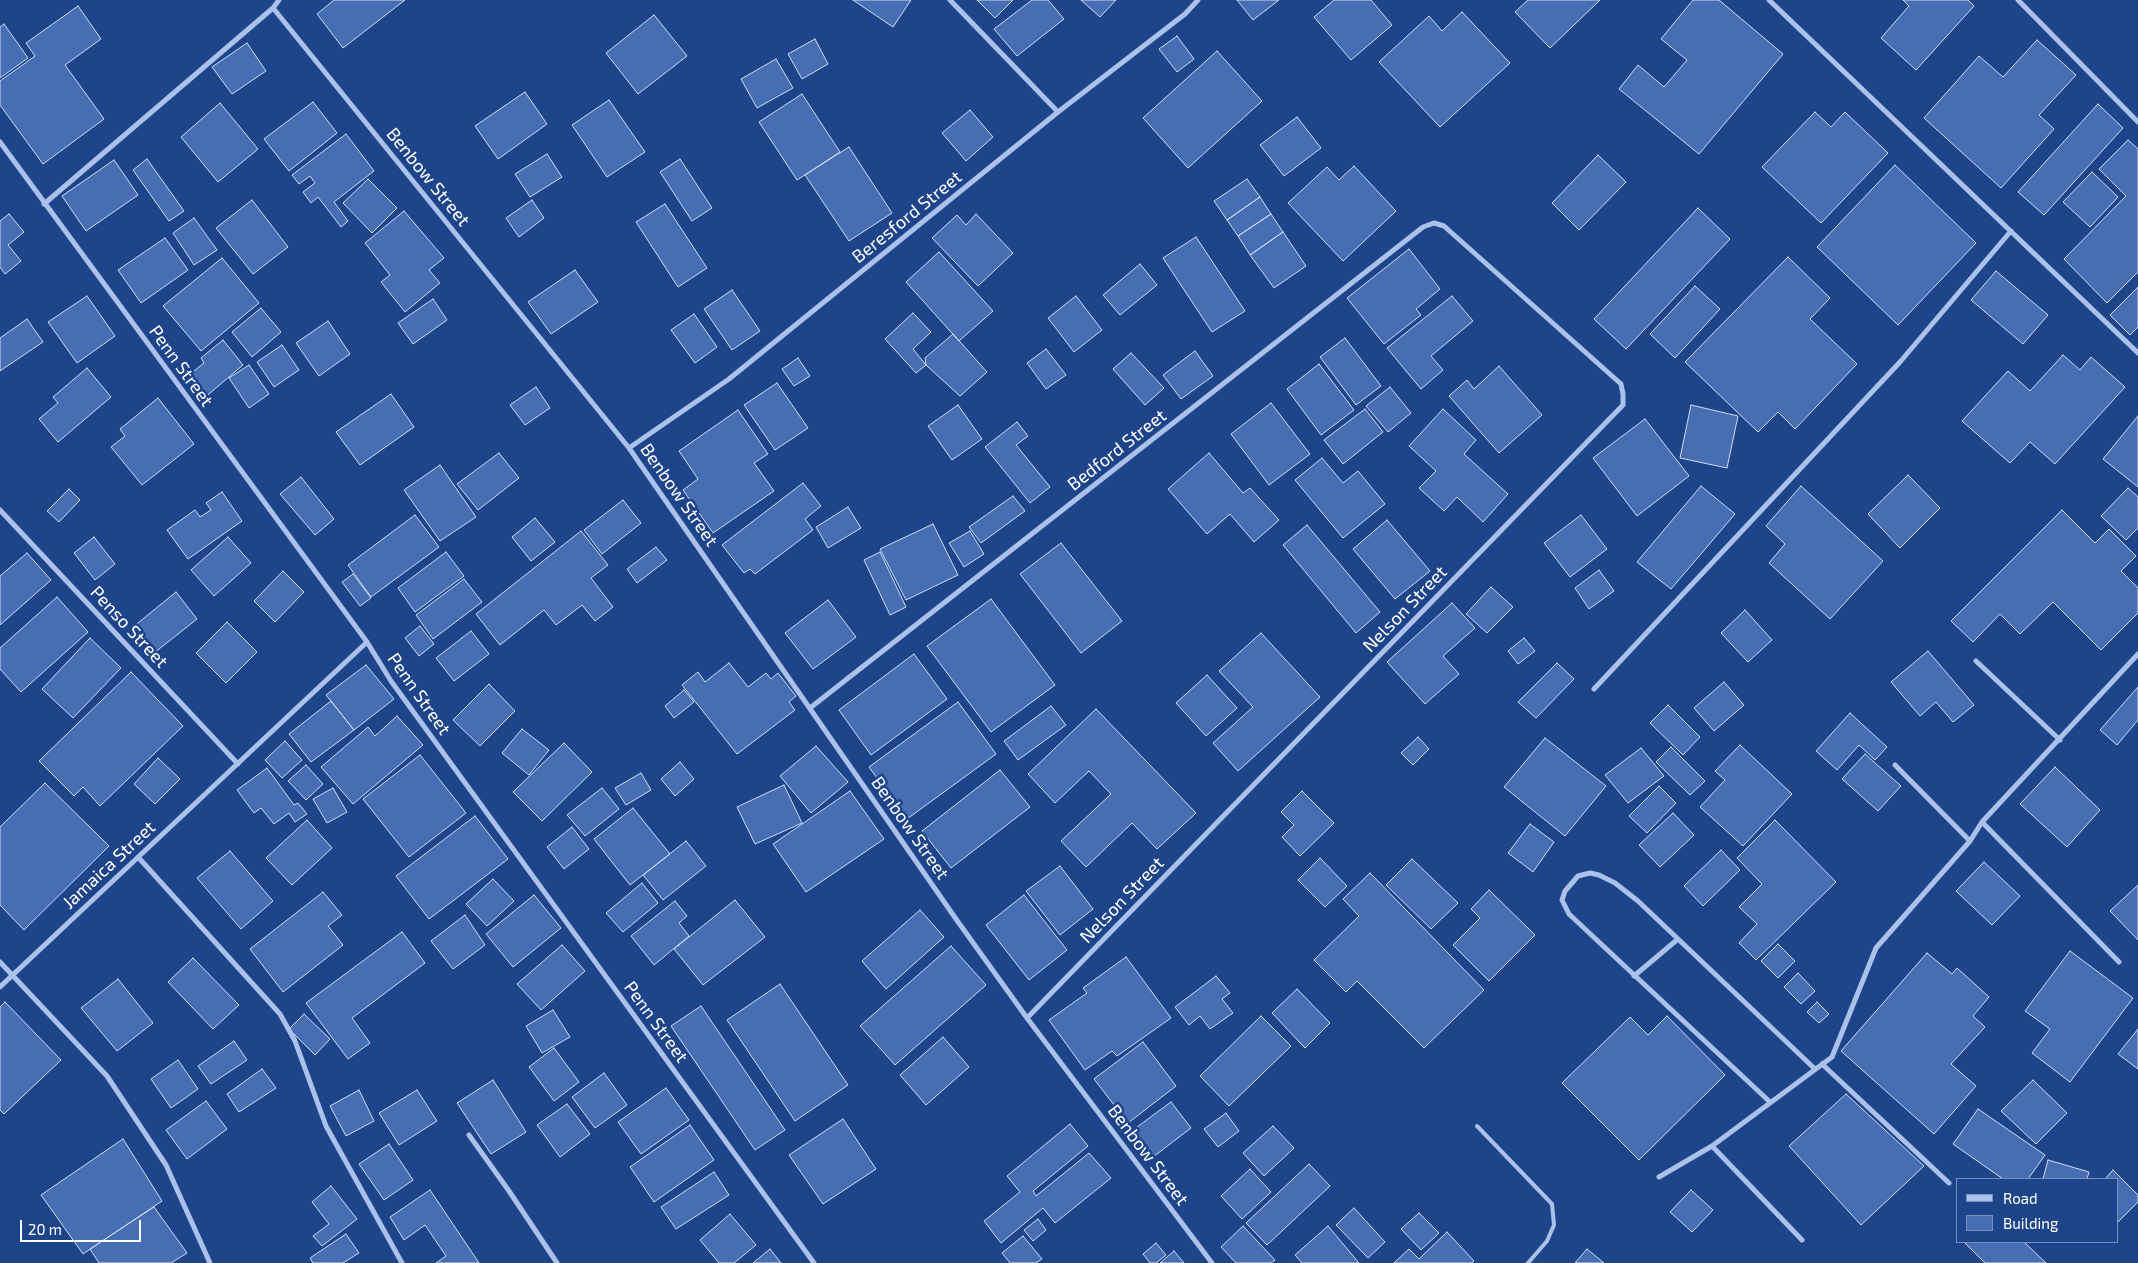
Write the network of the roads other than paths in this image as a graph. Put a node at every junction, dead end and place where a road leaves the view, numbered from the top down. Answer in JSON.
{"nodes":[{"id":1,"x":279,"y":0,"type":"edge"},
{"id":2,"x":950,"y":0,"type":"edge"},
{"id":3,"x":1198,"y":0,"type":"edge"},
{"id":4,"x":1769,"y":0,"type":"edge"},
{"id":5,"x":2018,"y":0,"type":"edge"},
{"id":6,"x":273,"y":8,"type":"junction"},
{"id":7,"x":1058,"y":112,"type":"junction"},
{"id":8,"x":2138,"y":122,"type":"edge"},
{"id":9,"x":0,"y":142,"type":"edge"},
{"id":10,"x":44,"y":204,"type":"junction"},
{"id":11,"x":1444,"y":226,"type":"joint"},
{"id":12,"x":2011,"y":231,"type":"junction"},
{"id":13,"x":2138,"y":352,"type":"edge"},
{"id":14,"x":629,"y":448,"type":"junction"},
{"id":15,"x":0,"y":510,"type":"edge"},
{"id":16,"x":367,"y":642,"type":"junction"},
{"id":17,"x":2138,"y":654,"type":"edge"},
{"id":18,"x":1976,"y":661,"type":"dead end"},
{"id":19,"x":1594,"y":690,"type":"dead end"},
{"id":20,"x":810,"y":708,"type":"junction"},
{"id":21,"x":2060,"y":740,"type":"junction"},
{"id":22,"x":238,"y":764,"type":"junction"},
{"id":23,"x":1895,"y":765,"type":"dead end"},
{"id":24,"x":1982,"y":822,"type":"junction"},
{"id":25,"x":1970,"y":841,"type":"junction"},
{"id":26,"x":138,"y":857,"type":"junction"},
{"id":27,"x":1678,"y":939,"type":"junction"},
{"id":28,"x":0,"y":962,"type":"edge"},
{"id":29,"x":2119,"y":962,"type":"dead end"},
{"id":30,"x":13,"y":975,"type":"junction"},
{"id":31,"x":1634,"y":976,"type":"junction"},
{"id":32,"x":0,"y":987,"type":"edge"},
{"id":33,"x":1027,"y":1018,"type":"junction"},
{"id":34,"x":1822,"y":1064,"type":"junction"},
{"id":35,"x":1815,"y":1069,"type":"junction"},
{"id":36,"x":1770,"y":1102,"type":"junction"},
{"id":37,"x":1477,"y":1126,"type":"dead end"},
{"id":38,"x":469,"y":1135,"type":"dead end"},
{"id":39,"x":1712,"y":1146,"type":"junction"},
{"id":40,"x":1659,"y":1177,"type":"dead end"},
{"id":41,"x":1949,"y":1183,"type":"dead end"},
{"id":42,"x":1802,"y":1240,"type":"dead end"},
{"id":43,"x":210,"y":1263,"type":"edge"},
{"id":44,"x":402,"y":1263,"type":"edge"},
{"id":45,"x":557,"y":1263,"type":"edge"},
{"id":46,"x":814,"y":1263,"type":"edge"},
{"id":47,"x":1212,"y":1263,"type":"edge"},
{"id":48,"x":1528,"y":1263,"type":"edge"}],
"edges":[{"from":1,"to":6,"type":"street"},
{"from":2,"to":7,"type":"street"},
{"from":3,"to":7,"type":"street","name":"Beresford Street"},
{"from":4,"to":12,"type":"street"},
{"from":5,"to":8,"type":"street"},
{"from":6,"to":10,"type":"street"},
{"from":6,"to":14,"type":"street","name":"Benbow Street"},
{"from":7,"to":14,"type":"street","name":"Beresford Street"},
{"from":9,"to":10,"type":"street","name":"Penn Street"},
{"from":10,"to":16,"type":"street","name":"Penn Street"},
{"from":11,"to":20,"type":"street","name":"Bedford Street"},
{"from":11,"to":33,"type":"street","name":"Nelson Street"},
{"from":12,"to":13,"type":"street"},
{"from":12,"to":19,"type":"street"},
{"from":14,"to":20,"type":"street","name":"Benbow Street"},
{"from":15,"to":22,"type":"street","name":"Penso Street"},
{"from":16,"to":22,"type":"street","name":"Jamaica Street"},
{"from":16,"to":46,"type":"street","name":"Penn Street"},
{"from":17,"to":21,"type":"street"},
{"from":18,"to":21,"type":"street"},
{"from":20,"to":33,"type":"street","name":"Benbow Street"},
{"from":21,"to":24,"type":"street"},
{"from":22,"to":26,"type":"street","name":"Jamaica Street"},
{"from":23,"to":25,"type":"street"},
{"from":24,"to":25,"type":"street"},
{"from":24,"to":29,"type":"street"},
{"from":25,"to":34,"type":"street"},
{"from":26,"to":30,"type":"street","name":"Jamaica Street"},
{"from":26,"to":44,"type":"street"},
{"from":27,"to":31,"type":"street"},
{"from":27,"to":31,"type":"street"},
{"from":27,"to":35,"type":"street"},
{"from":28,"to":30,"type":"street"},
{"from":30,"to":32,"type":"street","name":"Jamaica Street"},
{"from":30,"to":43,"type":"street"},
{"from":31,"to":36,"type":"street"},
{"from":33,"to":47,"type":"street","name":"Benbow Street"},
{"from":34,"to":35,"type":"street"},
{"from":34,"to":41,"type":"street"},
{"from":35,"to":36,"type":"street"},
{"from":36,"to":39,"type":"street"},
{"from":37,"to":48,"type":"lane"},
{"from":38,"to":45,"type":"street"},
{"from":39,"to":40,"type":"street"},
{"from":39,"to":42,"type":"street"}]}
